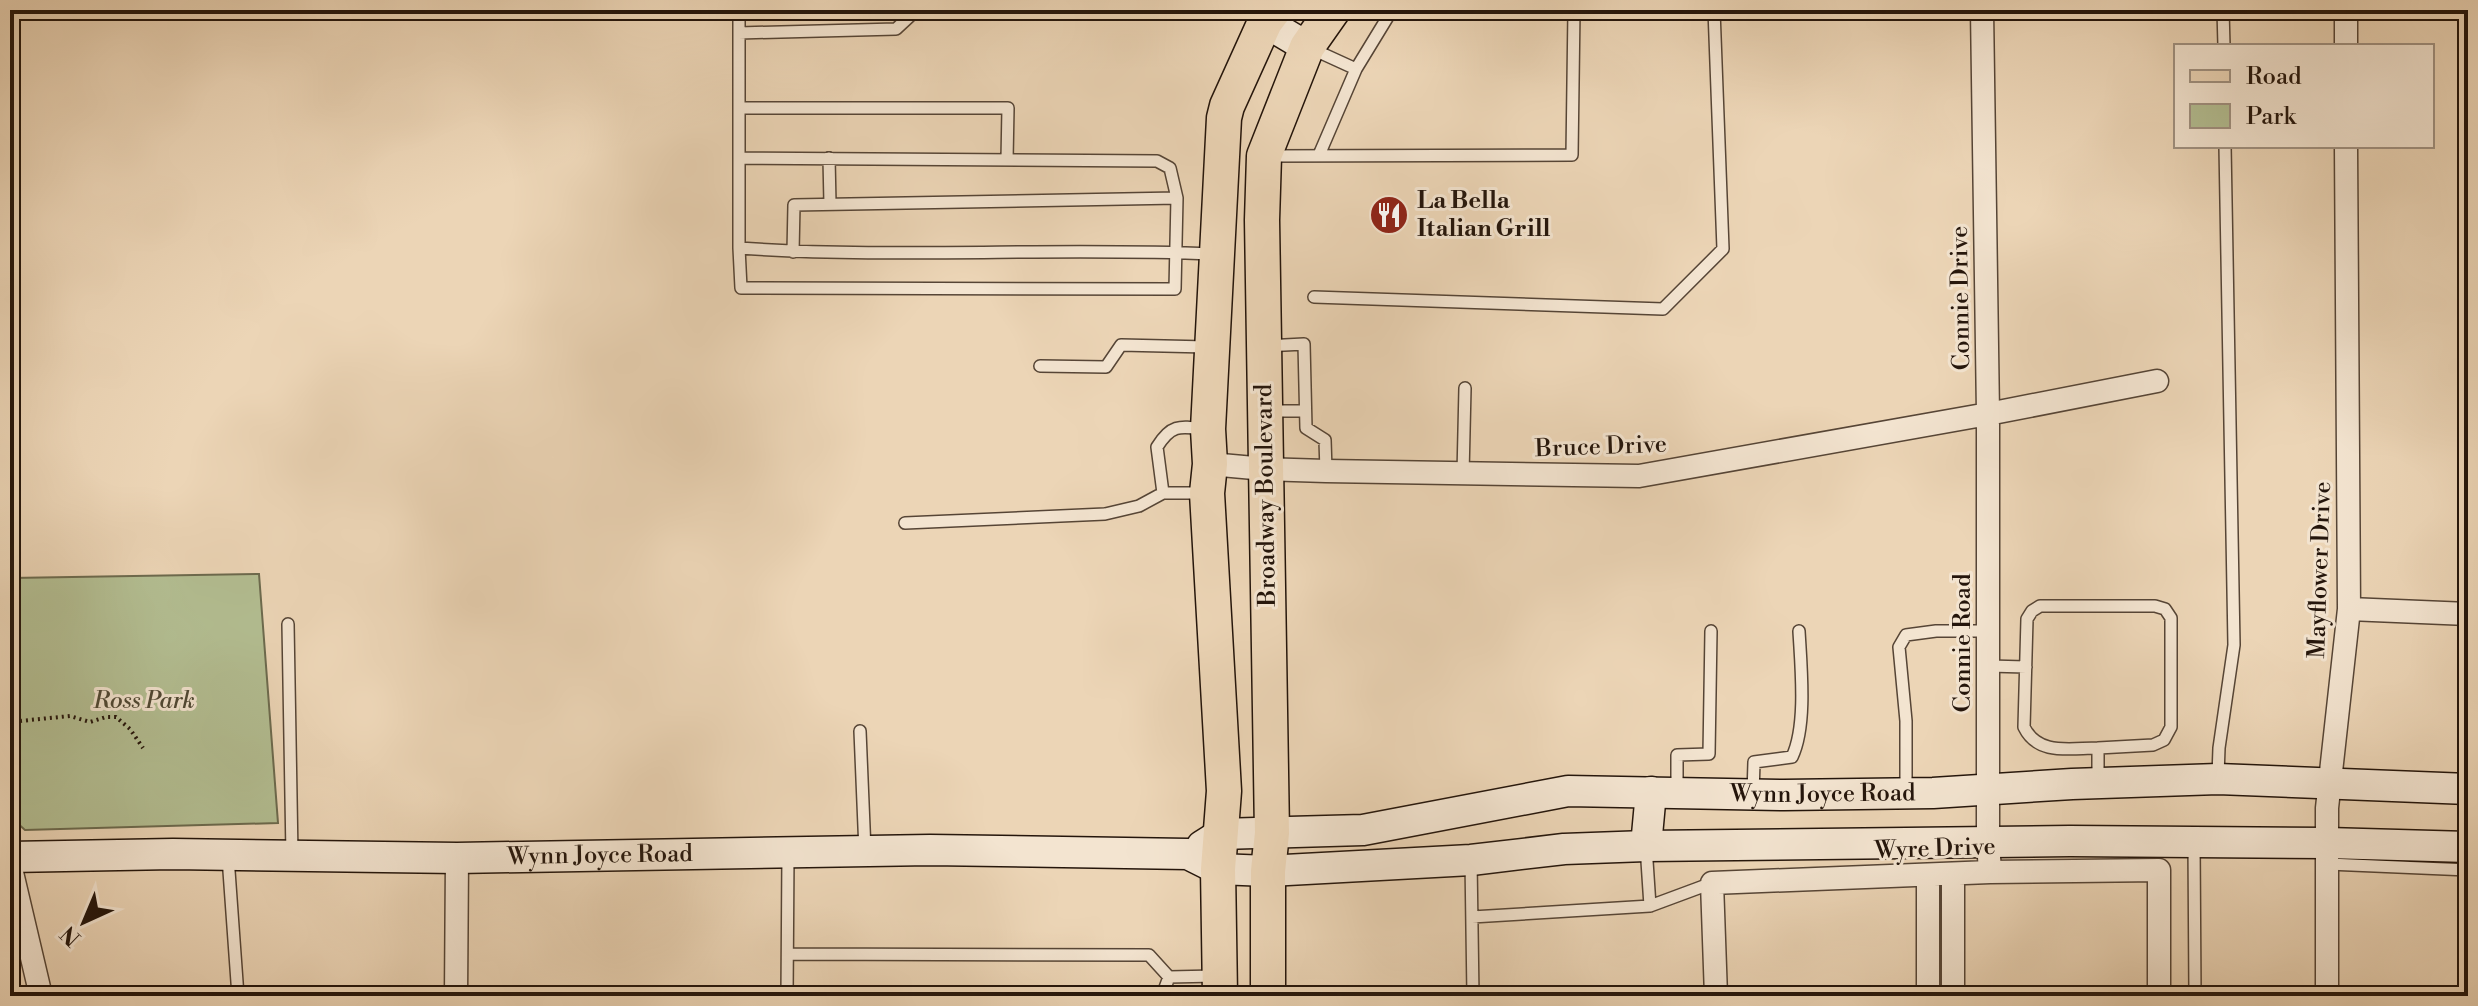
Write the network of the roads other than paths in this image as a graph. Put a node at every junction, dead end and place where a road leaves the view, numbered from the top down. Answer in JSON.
{"nodes":[{"id":1,"x":739,"y":10,"type":"edge"},
{"id":2,"x":910,"y":10,"type":"edge"},
{"id":3,"x":1333,"y":10,"type":"edge"},
{"id":4,"x":1392,"y":10,"type":"edge"},
{"id":5,"x":1574,"y":10,"type":"edge"},
{"id":6,"x":1714,"y":10,"type":"edge"},
{"id":7,"x":1982,"y":10,"type":"edge"},
{"id":8,"x":2223,"y":10,"type":"edge"},
{"id":9,"x":2346,"y":10,"type":"edge"},
{"id":10,"x":1266,"y":14,"type":"edge"},
{"id":11,"x":739,"y":33,"type":"junction"},
{"id":12,"x":2224,"y":44,"type":"edge"},
{"id":13,"x":2346,"y":44,"type":"edge"},
{"id":14,"x":1307,"y":47,"type":"junction"},
{"id":15,"x":1356,"y":69,"type":"junction"},
{"id":16,"x":739,"y":108,"type":"junction"},
{"id":17,"x":2225,"y":148,"type":"edge"},
{"id":18,"x":2346,"y":148,"type":"edge"},
{"id":19,"x":1319,"y":155,"type":"junction"},
{"id":20,"x":1264,"y":156,"type":"junction"},
{"id":21,"x":739,"y":158,"type":"junction"},
{"id":22,"x":829,"y":158,"type":"junction"},
{"id":23,"x":1007,"y":160,"type":"junction"},
{"id":24,"x":1177,"y":198,"type":"junction"},
{"id":25,"x":830,"y":204,"type":"junction"},
{"id":26,"x":739,"y":248,"type":"junction"},
{"id":27,"x":793,"y":252,"type":"junction"},
{"id":28,"x":1175,"y":253,"type":"junction"},
{"id":29,"x":1217,"y":254,"type":"junction"},
{"id":30,"x":1314,"y":297,"type":"dead end"},
{"id":31,"x":1212,"y":347,"type":"junction"},
{"id":32,"x":1263,"y":347,"type":"junction"},
{"id":33,"x":1040,"y":366,"type":"dead end"},
{"id":34,"x":2157,"y":381,"type":"dead end"},
{"id":35,"x":1465,"y":388,"type":"dead end"},
{"id":36,"x":1264,"y":411,"type":"junction"},
{"id":37,"x":1305,"y":411,"type":"junction"},
{"id":38,"x":1988,"y":414,"type":"junction"},
{"id":39,"x":1208,"y":429,"type":"junction"},
{"id":40,"x":1265,"y":469,"type":"junction"},
{"id":41,"x":1326,"y":471,"type":"junction"},
{"id":42,"x":1463,"y":475,"type":"junction"},
{"id":43,"x":1209,"y":478,"type":"junction"},
{"id":44,"x":1163,"y":493,"type":"junction"},
{"id":45,"x":905,"y":523,"type":"dead end"},
{"id":46,"x":2349,"y":609,"type":"junction"},
{"id":47,"x":2468,"y":614,"type":"edge"},
{"id":48,"x":288,"y":624,"type":"dead end"},
{"id":49,"x":1711,"y":631,"type":"dead end"},
{"id":50,"x":1799,"y":631,"type":"dead end"},
{"id":51,"x":1989,"y":631,"type":"junction"},
{"id":52,"x":1989,"y":666,"type":"junction"},
{"id":53,"x":2026,"y":667,"type":"junction"},
{"id":54,"x":860,"y":731,"type":"dead end"},
{"id":55,"x":2098,"y":748,"type":"junction"},
{"id":56,"x":2218,"y":779,"type":"junction"},
{"id":57,"x":2098,"y":783,"type":"junction"},
{"id":58,"x":2331,"y":783,"type":"junction"},
{"id":59,"x":1989,"y":789,"type":"junction"},
{"id":60,"x":2468,"y":789,"type":"edge"},
{"id":61,"x":1664,"y":792,"type":"junction"},
{"id":62,"x":1906,"y":794,"type":"junction"},
{"id":63,"x":1753,"y":795,"type":"junction"},
{"id":64,"x":1272,"y":833,"type":"junction"},
{"id":65,"x":1221,"y":834,"type":"junction"},
{"id":66,"x":2194,"y":842,"type":"junction"},
{"id":67,"x":1646,"y":846,"type":"junction"},
{"id":68,"x":2468,"y":847,"type":"edge"},
{"id":69,"x":865,"y":852,"type":"junction"},
{"id":70,"x":788,"y":854,"type":"junction"},
{"id":71,"x":1188,"y":854,"type":"junction"},
{"id":72,"x":2328,"y":854,"type":"junction"},
{"id":73,"x":228,"y":855,"type":"junction"},
{"id":74,"x":292,"y":856,"type":"junction"},
{"id":75,"x":10,"y":857,"type":"edge"},
{"id":76,"x":1989,"y":857,"type":"junction"},
{"id":77,"x":457,"y":858,"type":"junction"},
{"id":78,"x":1471,"y":860,"type":"junction"},
{"id":79,"x":10,"y":864,"type":"edge"},
{"id":80,"x":1218,"y":869,"type":"junction"},
{"id":81,"x":2468,"y":870,"type":"edge"},
{"id":82,"x":1268,"y":871,"type":"junction"},
{"id":83,"x":1953,"y":874,"type":"junction"},
{"id":84,"x":1928,"y":875,"type":"junction"},
{"id":85,"x":1712,"y":883,"type":"junction"},
{"id":86,"x":1650,"y":906,"type":"junction"},
{"id":87,"x":1472,"y":917,"type":"junction"},
{"id":88,"x":788,"y":954,"type":"junction"},
{"id":89,"x":1169,"y":977,"type":"junction"},
{"id":90,"x":1220,"y":986,"type":"edge"},
{"id":91,"x":41,"y":996,"type":"edge"},
{"id":92,"x":238,"y":996,"type":"edge"},
{"id":93,"x":456,"y":996,"type":"edge"},
{"id":94,"x":787,"y":996,"type":"edge"},
{"id":95,"x":1162,"y":996,"type":"edge"},
{"id":96,"x":1268,"y":996,"type":"edge"},
{"id":97,"x":1473,"y":996,"type":"edge"},
{"id":98,"x":1716,"y":996,"type":"edge"},
{"id":99,"x":1928,"y":996,"type":"edge"},
{"id":100,"x":1953,"y":996,"type":"edge"},
{"id":101,"x":2159,"y":996,"type":"edge"},
{"id":102,"x":2195,"y":996,"type":"edge"},
{"id":103,"x":2327,"y":996,"type":"edge"}],
"edges":[{"from":1,"to":11,"type":"lane"},
{"from":2,"to":11,"type":"lane"},
{"from":3,"to":14,"type":"main road","name":"Broadway Boulevard"},
{"from":4,"to":15,"type":"lane"},
{"from":5,"to":19,"type":"lane"},
{"from":6,"to":30,"type":"lane"},
{"from":7,"to":38,"type":"street","name":"Connie Drive"},
{"from":8,"to":12,"type":"lane"},
{"from":9,"to":13,"type":"street"},
{"from":10,"to":14,"type":"main road"},
{"from":10,"to":29,"type":"main road"},
{"from":11,"to":16,"type":"lane"},
{"from":14,"to":15,"type":"lane"},
{"from":14,"to":20,"type":"main road","name":"Broadway Boulevard"},
{"from":15,"to":19,"type":"lane"},
{"from":16,"to":21,"type":"lane"},
{"from":16,"to":23,"type":"lane"},
{"from":17,"to":56,"type":"lane"},
{"from":18,"to":46,"type":"street","name":"Mayflower Drive"},
{"from":19,"to":20,"type":"lane"},
{"from":20,"to":32,"type":"main road","name":"Broadway Boulevard"},
{"from":21,"to":22,"type":"lane"},
{"from":21,"to":26,"type":"lane"},
{"from":22,"to":23,"type":"lane"},
{"from":22,"to":25,"type":"lane"},
{"from":23,"to":24,"type":"lane"},
{"from":24,"to":25,"type":"lane"},
{"from":24,"to":28,"type":"lane"},
{"from":25,"to":27,"type":"lane"},
{"from":26,"to":27,"type":"lane"},
{"from":26,"to":28,"type":"lane"},
{"from":27,"to":28,"type":"lane"},
{"from":28,"to":29,"type":"lane"},
{"from":29,"to":31,"type":"main road"},
{"from":31,"to":33,"type":"lane"},
{"from":31,"to":39,"type":"main road"},
{"from":32,"to":36,"type":"main road","name":"Broadway Boulevard"},
{"from":32,"to":37,"type":"lane"},
{"from":34,"to":38,"type":"street"},
{"from":35,"to":42,"type":"lane"},
{"from":36,"to":37,"type":"lane"},
{"from":36,"to":40,"type":"main road","name":"Broadway Boulevard"},
{"from":37,"to":41,"type":"lane"},
{"from":38,"to":42,"type":"street","name":"Bruce Drive"},
{"from":38,"to":51,"type":"street","name":"Connie Road"},
{"from":39,"to":43,"type":"main road"},
{"from":39,"to":44,"type":"lane"},
{"from":40,"to":41,"type":"street","name":"Bruce Drive"},
{"from":40,"to":43,"type":"street","name":"Bruce Drive"},
{"from":40,"to":64,"type":"main road","name":"Broadway Boulevard"},
{"from":41,"to":42,"type":"street","name":"Bruce Drive"},
{"from":43,"to":44,"type":"lane"},
{"from":43,"to":65,"type":"main road"},
{"from":44,"to":45,"type":"lane"},
{"from":46,"to":47,"type":"street"},
{"from":46,"to":58,"type":"street","name":"Mayflower Drive"},
{"from":48,"to":74,"type":"lane"},
{"from":49,"to":61,"type":"lane"},
{"from":50,"to":63,"type":"lane"},
{"from":51,"to":52,"type":"street","name":"Connie Road"},
{"from":51,"to":62,"type":"lane"},
{"from":52,"to":53,"type":"lane"},
{"from":52,"to":59,"type":"street","name":"Connie Road"},
{"from":53,"to":55,"type":"lane"},
{"from":53,"to":55,"type":"lane"},
{"from":54,"to":69,"type":"lane"},
{"from":55,"to":57,"type":"lane"},
{"from":56,"to":57,"type":"main road","name":"Wynn Joyce Road"},
{"from":56,"to":58,"type":"main road","name":"Wynn Joyce Road"},
{"from":57,"to":59,"type":"main road","name":"Wynn Joyce Road"},
{"from":58,"to":60,"type":"main road","name":"Wynn Joyce Road"},
{"from":58,"to":72,"type":"street","name":"Mayflower Drive"},
{"from":59,"to":62,"type":"main road","name":"Wynn Joyce Road"},
{"from":59,"to":76,"type":"street","name":"Connie Road"},
{"from":61,"to":63,"type":"main road","name":"Wynn Joyce Road"},
{"from":61,"to":64,"type":"main road","name":"Wynn Joyce Road"},
{"from":61,"to":67,"type":"main road"},
{"from":62,"to":63,"type":"main road","name":"Wynn Joyce Road"},
{"from":64,"to":65,"type":"main road","name":"Wynn Joyce Road"},
{"from":64,"to":82,"type":"main road","name":"Broadway Boulevard"},
{"from":65,"to":71,"type":"main road"},
{"from":65,"to":80,"type":"main road"},
{"from":66,"to":72,"type":"main road","name":"Wynn Joyce Road"},
{"from":66,"to":76,"type":"main road","name":"Wynn Joyce Road"},
{"from":66,"to":102,"type":"lane"},
{"from":67,"to":76,"type":"main road","name":"Wynn Joyce Road"},
{"from":67,"to":78,"type":"main road","name":"Wynn Joyce Road"},
{"from":67,"to":86,"type":"lane"},
{"from":68,"to":72,"type":"main road","name":"Wynn Joyce Road"},
{"from":69,"to":70,"type":"main road","name":"Wynn Joyce Road"},
{"from":69,"to":71,"type":"main road","name":"Wynn Joyce Road"},
{"from":70,"to":77,"type":"main road","name":"Wynn Joyce Road"},
{"from":70,"to":88,"type":"lane"},
{"from":71,"to":80,"type":"main road","name":"Wynn Joyce Road"},
{"from":72,"to":81,"type":"lane"},
{"from":72,"to":103,"type":"street","name":"Mayflower Drive"},
{"from":73,"to":74,"type":"main road","name":"Wynn Joyce Road"},
{"from":73,"to":75,"type":"main road","name":"Wynn Joyce Road"},
{"from":73,"to":92,"type":"lane"},
{"from":74,"to":77,"type":"main road","name":"Wynn Joyce Road"},
{"from":76,"to":83,"type":"street","name":"Wyre Drive"},
{"from":76,"to":101,"type":"street","name":"Wyre Drive"},
{"from":77,"to":93,"type":"street"},
{"from":78,"to":82,"type":"main road","name":"Wynn Joyce Road"},
{"from":78,"to":87,"type":"lane"},
{"from":79,"to":91,"type":"street"},
{"from":80,"to":82,"type":"main road","name":"Wynn Joyce Road"},
{"from":80,"to":90,"type":"main road"},
{"from":82,"to":96,"type":"main road","name":"Broadway Boulevard"},
{"from":83,"to":84,"type":"street","name":"Wyre Drive"},
{"from":83,"to":100,"type":"street"},
{"from":84,"to":85,"type":"street","name":"Wyre Drive"},
{"from":84,"to":99,"type":"street"},
{"from":85,"to":86,"type":"lane"},
{"from":85,"to":98,"type":"street"},
{"from":86,"to":87,"type":"lane"},
{"from":87,"to":97,"type":"lane"},
{"from":88,"to":89,"type":"lane"},
{"from":88,"to":94,"type":"lane"},
{"from":89,"to":90,"type":"lane"},
{"from":89,"to":95,"type":"lane"}]}
